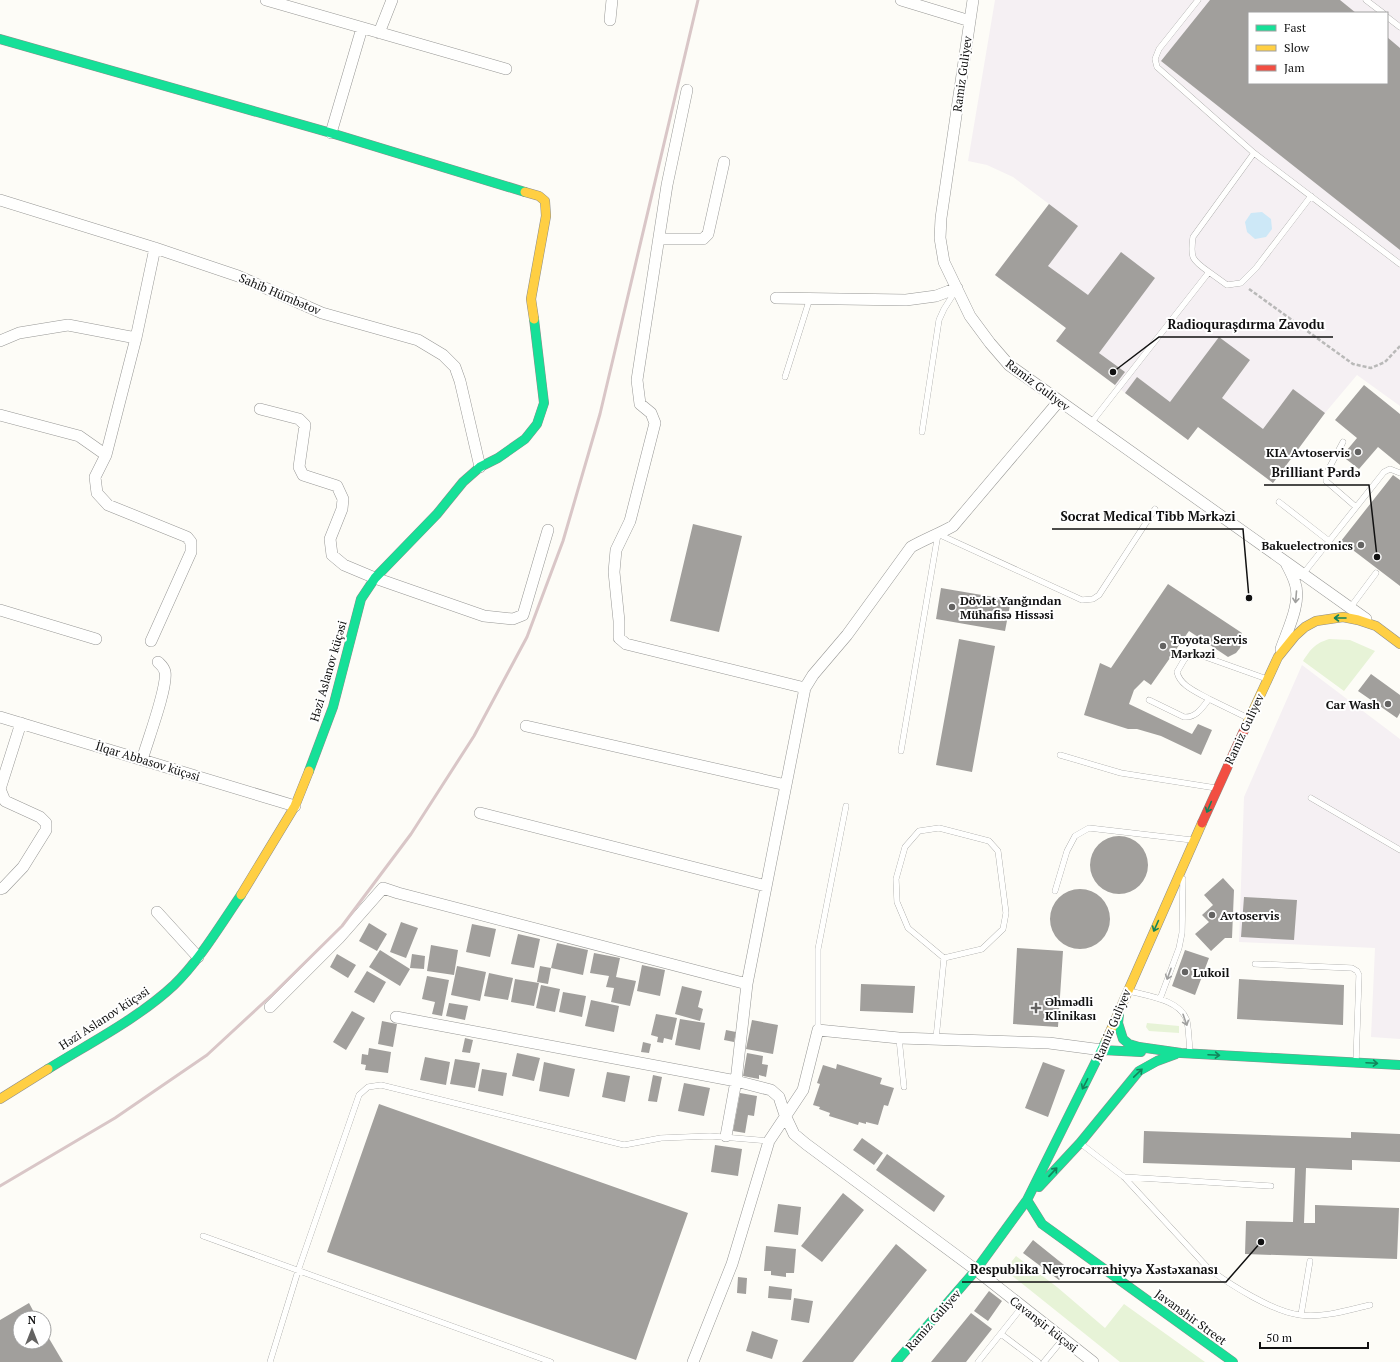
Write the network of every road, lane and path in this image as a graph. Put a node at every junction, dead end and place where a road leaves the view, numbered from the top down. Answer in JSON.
{"nodes":[{"id":1,"x":266,"y":0,"type":"edge"},
{"id":2,"x":392,"y":0,"type":"edge"},
{"id":3,"x":612,"y":0,"type":"edge"},
{"id":4,"x":901,"y":0,"type":"edge"},
{"id":5,"x":973,"y":0,"type":"edge"},
{"id":6,"x":1198,"y":0,"type":"edge"},
{"id":7,"x":1366,"y":0,"type":"edge"},
{"id":8,"x":1381,"y":12,"type":"edge"},
{"id":9,"x":1388,"y":17,"type":"edge"},
{"id":10,"x":610,"y":20,"type":"dead end"},
{"id":11,"x":970,"y":21,"type":"junction"},
{"id":12,"x":1400,"y":27,"type":"edge"},
{"id":13,"x":362,"y":28,"type":"junction"},
{"id":14,"x":379,"y":33,"type":"junction"},
{"id":15,"x":0,"y":39,"type":"edge"},
{"id":16,"x":506,"y":69,"type":"dead end"},
{"id":17,"x":687,"y":90,"type":"dead end"},
{"id":18,"x":331,"y":133,"type":"junction"},
{"id":19,"x":1254,"y":153,"type":"junction"},
{"id":20,"x":724,"y":162,"type":"dead end"},
{"id":21,"x":1311,"y":196,"type":"junction"},
{"id":22,"x":0,"y":200,"type":"edge"},
{"id":23,"x":659,"y":239,"type":"junction"},
{"id":24,"x":155,"y":248,"type":"junction"},
{"id":25,"x":1400,"y":264,"type":"edge"},
{"id":26,"x":1209,"y":272,"type":"junction"},
{"id":27,"x":1241,"y":283,"type":"junction"},
{"id":28,"x":957,"y":288,"type":"junction"},
{"id":29,"x":776,"y":298,"type":"dead end"},
{"id":30,"x":810,"y":298,"type":"junction"},
{"id":31,"x":136,"y":338,"type":"junction"},
{"id":32,"x":0,"y":341,"type":"edge"},
{"id":33,"x":1400,"y":346,"type":"edge"},
{"id":34,"x":785,"y":377,"type":"dead end"},
{"id":35,"x":1059,"y":401,"type":"junction"},
{"id":36,"x":260,"y":409,"type":"dead end"},
{"id":37,"x":0,"y":415,"type":"edge"},
{"id":38,"x":1091,"y":423,"type":"junction"},
{"id":39,"x":922,"y":432,"type":"dead end"},
{"id":40,"x":1343,"y":442,"type":"dead end"},
{"id":41,"x":106,"y":455,"type":"junction"},
{"id":42,"x":480,"y":467,"type":"junction"},
{"id":43,"x":1400,"y":472,"type":"edge"},
{"id":44,"x":1279,"y":502,"type":"dead end"},
{"id":45,"x":1356,"y":507,"type":"junction"},
{"id":46,"x":1155,"y":509,"type":"dead end"},
{"id":47,"x":548,"y":530,"type":"dead end"},
{"id":48,"x":938,"y":534,"type":"junction"},
{"id":49,"x":1329,"y":541,"type":"junction"},
{"id":50,"x":1284,"y":561,"type":"junction"},
{"id":51,"x":1376,"y":573,"type":"dead end"},
{"id":52,"x":1303,"y":574,"type":"junction"},
{"id":53,"x":375,"y":578,"type":"junction"},
{"id":54,"x":1350,"y":608,"type":"junction"},
{"id":55,"x":0,"y":610,"type":"edge"},
{"id":56,"x":1376,"y":626,"type":"junction"},
{"id":57,"x":96,"y":638,"type":"dead end"},
{"id":58,"x":151,"y":641,"type":"dead end"},
{"id":59,"x":1400,"y":644,"type":"edge"},
{"id":60,"x":1278,"y":657,"type":"junction"},
{"id":61,"x":158,"y":662,"type":"dead end"},
{"id":62,"x":1267,"y":679,"type":"junction"},
{"id":63,"x":805,"y":688,"type":"junction"},
{"id":64,"x":1209,"y":699,"type":"junction"},
{"id":65,"x":1149,"y":700,"type":"dead end"},
{"id":66,"x":0,"y":717,"type":"edge"},
{"id":67,"x":1249,"y":719,"type":"junction"},
{"id":68,"x":21,"y":723,"type":"junction"},
{"id":69,"x":526,"y":726,"type":"dead end"},
{"id":70,"x":901,"y":751,"type":"dead end"},
{"id":71,"x":1060,"y":755,"type":"dead end"},
{"id":72,"x":142,"y":760,"type":"junction"},
{"id":73,"x":786,"y":784,"type":"junction"},
{"id":74,"x":1217,"y":788,"type":"junction"},
{"id":75,"x":1311,"y":798,"type":"dead end"},
{"id":76,"x":295,"y":806,"type":"junction"},
{"id":77,"x":846,"y":806,"type":"dead end"},
{"id":78,"x":480,"y":813,"type":"dead end"},
{"id":79,"x":1194,"y":840,"type":"junction"},
{"id":80,"x":1400,"y":850,"type":"edge"},
{"id":81,"x":1183,"y":867,"type":"junction"},
{"id":82,"x":766,"y":886,"type":"junction"},
{"id":83,"x":0,"y":889,"type":"edge"},
{"id":84,"x":1055,"y":891,"type":"dead end"},
{"id":85,"x":157,"y":912,"type":"dead end"},
{"id":86,"x":198,"y":957,"type":"junction"},
{"id":87,"x":944,"y":958,"type":"junction"},
{"id":88,"x":1255,"y":964,"type":"dead end"},
{"id":89,"x":747,"y":984,"type":"junction"},
{"id":90,"x":1127,"y":991,"type":"junction"},
{"id":91,"x":1160,"y":999,"type":"junction"},
{"id":92,"x":270,"y":1007,"type":"dead end"},
{"id":93,"x":1119,"y":1010,"type":"junction"},
{"id":94,"x":396,"y":1017,"type":"dead end"},
{"id":95,"x":818,"y":1030,"type":"junction"},
{"id":96,"x":899,"y":1038,"type":"junction"},
{"id":97,"x":936,"y":1039,"type":"junction"},
{"id":98,"x":1102,"y":1050,"type":"junction"},
{"id":99,"x":1185,"y":1053,"type":"junction"},
{"id":100,"x":1356,"y":1062,"type":"junction"},
{"id":101,"x":1400,"y":1065,"type":"edge"},
{"id":102,"x":736,"y":1081,"type":"junction"},
{"id":103,"x":904,"y":1087,"type":"dead end"},
{"id":104,"x":0,"y":1099,"type":"edge"},
{"id":105,"x":785,"y":1115,"type":"junction"},
{"id":106,"x":726,"y":1136,"type":"junction"},
{"id":107,"x":769,"y":1141,"type":"junction"},
{"id":108,"x":1080,"y":1143,"type":"junction"},
{"id":109,"x":1124,"y":1177,"type":"junction"},
{"id":110,"x":1271,"y":1186,"type":"dead end"},
{"id":111,"x":1027,"y":1200,"type":"junction"},
{"id":112,"x":203,"y":1236,"type":"dead end"},
{"id":113,"x":1310,"y":1261,"type":"dead end"},
{"id":114,"x":976,"y":1270,"type":"junction"},
{"id":115,"x":298,"y":1271,"type":"junction"},
{"id":116,"x":1370,"y":1305,"type":"dead end"},
{"id":117,"x":1022,"y":1307,"type":"junction"},
{"id":118,"x":1301,"y":1316,"type":"junction"},
{"id":119,"x":1001,"y":1334,"type":"junction"},
{"id":120,"x":1063,"y":1339,"type":"junction"},
{"id":121,"x":270,"y":1362,"type":"edge"},
{"id":122,"x":551,"y":1362,"type":"edge"},
{"id":123,"x":693,"y":1362,"type":"edge"},
{"id":124,"x":896,"y":1362,"type":"edge"},
{"id":125,"x":978,"y":1362,"type":"edge"},
{"id":126,"x":1038,"y":1362,"type":"edge"},
{"id":127,"x":1044,"y":1362,"type":"edge"},
{"id":128,"x":1093,"y":1362,"type":"edge"},
{"id":129,"x":1233,"y":1362,"type":"edge"}],
"edges":[{"from":1,"to":13,"type":"street"},
{"from":2,"to":14,"type":"street"},
{"from":3,"to":10,"type":"street"},
{"from":4,"to":11,"type":"street"},
{"from":5,"to":11,"type":"street","name":"Ramiz Guliyev"},
{"from":6,"to":19,"type":"lane"},
{"from":7,"to":8,"type":"lane"},
{"from":9,"to":12,"type":"lane"},
{"from":11,"to":28,"type":"street","name":"Ramiz Guliyev"},
{"from":13,"to":14,"type":"street"},
{"from":13,"to":18,"type":"street"},
{"from":14,"to":16,"type":"street"},
{"from":15,"to":18,"type":"street"},
{"from":17,"to":23,"type":"street"},
{"from":18,"to":42,"type":"street","name":"Həzi Aslanov küçəsi"},
{"from":19,"to":21,"type":"lane"},
{"from":19,"to":26,"type":"lane"},
{"from":20,"to":23,"type":"street"},
{"from":21,"to":25,"type":"lane"},
{"from":21,"to":27,"type":"lane"},
{"from":22,"to":24,"type":"street","name":"Sahib Hümbətov"},
{"from":23,"to":63,"type":"street"},
{"from":24,"to":31,"type":"street"},
{"from":24,"to":42,"type":"street","name":"Sahib Hümbətov"},
{"from":26,"to":27,"type":"lane"},
{"from":26,"to":38,"type":"lane"},
{"from":27,"to":33,"type":"path"},
{"from":28,"to":30,"type":"street"},
{"from":28,"to":35,"type":"street","name":"Ramiz Guliyev"},
{"from":28,"to":39,"type":"lane"},
{"from":29,"to":30,"type":"street"},
{"from":30,"to":34,"type":"lane"},
{"from":31,"to":32,"type":"street"},
{"from":31,"to":41,"type":"street"},
{"from":35,"to":38,"type":"street","name":"Ramiz Guliyev"},
{"from":35,"to":48,"type":"street"},
{"from":36,"to":53,"type":"street"},
{"from":37,"to":41,"type":"street"},
{"from":38,"to":50,"type":"street","name":"Ramiz Guliyev"},
{"from":40,"to":45,"type":"lane"},
{"from":41,"to":58,"type":"street"},
{"from":42,"to":53,"type":"street","name":"Həzi Aslanov küçəsi"},
{"from":43,"to":45,"type":"lane"},
{"from":44,"to":49,"type":"lane"},
{"from":45,"to":49,"type":"lane"},
{"from":46,"to":48,"type":"lane"},
{"from":47,"to":53,"type":"street"},
{"from":48,"to":63,"type":"street"},
{"from":48,"to":70,"type":"lane"},
{"from":49,"to":52,"type":"lane"},
{"from":50,"to":52,"type":"street","name":"Ramiz Guliyev"},
{"from":50,"to":60,"type":"street","one_way":true},
{"from":51,"to":54,"type":"lane"},
{"from":52,"to":54,"type":"street","name":"Ramiz Guliyev"},
{"from":53,"to":76,"type":"street","name":"Həzi Aslanov küçəsi"},
{"from":54,"to":56,"type":"street","name":"Ramiz Guliyev"},
{"from":55,"to":57,"type":"street"},
{"from":56,"to":59,"type":"street","name":"Ramiz Guliyev"},
{"from":56,"to":60,"type":"street","name":"Ramiz Guliyev","one_way":true},
{"from":60,"to":62,"type":"street","name":"Ramiz Guliyev"},
{"from":61,"to":72,"type":"street"},
{"from":62,"to":64,"type":"lane"},
{"from":62,"to":67,"type":"street","name":"Ramiz Guliyev"},
{"from":63,"to":73,"type":"street"},
{"from":64,"to":65,"type":"lane"},
{"from":64,"to":67,"type":"lane"},
{"from":66,"to":68,"type":"street","name":"İlqar Abbasov küçəsi"},
{"from":67,"to":74,"type":"street","name":"Ramiz Guliyev"},
{"from":68,"to":72,"type":"street","name":"İlqar Abbasov küçəsi"},
{"from":68,"to":83,"type":"street"},
{"from":69,"to":73,"type":"street"},
{"from":71,"to":74,"type":"lane"},
{"from":72,"to":76,"type":"street","name":"İlqar Abbasov küçəsi"},
{"from":73,"to":82,"type":"street"},
{"from":74,"to":79,"type":"street","name":"Ramiz Guliyev","one_way":true},
{"from":75,"to":80,"type":"lane"},
{"from":76,"to":86,"type":"street","name":"Həzi Aslanov küçəsi"},
{"from":77,"to":95,"type":"lane"},
{"from":78,"to":82,"type":"street"},
{"from":79,"to":81,"type":"street","name":"Ramiz Guliyev"},
{"from":79,"to":84,"type":"lane"},
{"from":81,"to":90,"type":"street","name":"Ramiz Guliyev","one_way":true},
{"from":81,"to":91,"type":"lane","one_way":true},
{"from":82,"to":89,"type":"street"},
{"from":85,"to":86,"type":"street"},
{"from":86,"to":104,"type":"street","name":"Həzi Aslanov küçəsi"},
{"from":87,"to":87,"type":"lane"},
{"from":87,"to":97,"type":"lane"},
{"from":88,"to":100,"type":"lane"},
{"from":89,"to":92,"type":"street"},
{"from":89,"to":102,"type":"street"},
{"from":90,"to":91,"type":"lane"},
{"from":90,"to":93,"type":"street","name":"Ramiz Guliyev"},
{"from":91,"to":99,"type":"lane","one_way":true},
{"from":93,"to":98,"type":"street","name":"Ramiz Guliyev"},
{"from":93,"to":99,"type":"street"},
{"from":94,"to":102,"type":"street","name":"Cavanşir küçəsi"},
{"from":95,"to":96,"type":"street"},
{"from":95,"to":105,"type":"street"},
{"from":96,"to":97,"type":"street"},
{"from":96,"to":103,"type":"lane"},
{"from":97,"to":98,"type":"street"},
{"from":98,"to":99,"type":"street"},
{"from":98,"to":111,"type":"street","name":"Ramiz Guliyev","one_way":true},
{"from":99,"to":100,"type":"street","one_way":true},
{"from":108,"to":99,"type":"street","one_way":true},
{"from":100,"to":101,"type":"street","one_way":true},
{"from":102,"to":105,"type":"street","name":"Cavanşir küçəsi"},
{"from":102,"to":106,"type":"street"},
{"from":105,"to":107,"type":"street"},
{"from":105,"to":114,"type":"street","name":"Cavanşir küçəsi"},
{"from":106,"to":107,"type":"lane"},
{"from":106,"to":115,"type":"lane"},
{"from":107,"to":123,"type":"street"},
{"from":108,"to":109,"type":"lane"},
{"from":111,"to":108,"type":"street","one_way":true},
{"from":109,"to":110,"type":"lane"},
{"from":109,"to":118,"type":"lane"},
{"from":111,"to":114,"type":"street","name":"Ramiz Guliyev"},
{"from":111,"to":129,"type":"street","name":"Javanshir Street"},
{"from":112,"to":115,"type":"lane"},
{"from":113,"to":118,"type":"lane"},
{"from":114,"to":117,"type":"street","name":"Cavanşir küçəsi"},
{"from":114,"to":124,"type":"street","name":"Ramiz Guliyev"},
{"from":115,"to":121,"type":"lane"},
{"from":115,"to":122,"type":"lane"},
{"from":116,"to":118,"type":"lane"},
{"from":117,"to":119,"type":"lane"},
{"from":117,"to":120,"type":"street","name":"Cavanşir küçəsi"},
{"from":119,"to":125,"type":"lane"},
{"from":119,"to":126,"type":"lane"},
{"from":120,"to":127,"type":"lane"},
{"from":120,"to":128,"type":"street","name":"Cavanşir küçəsi"}]}
